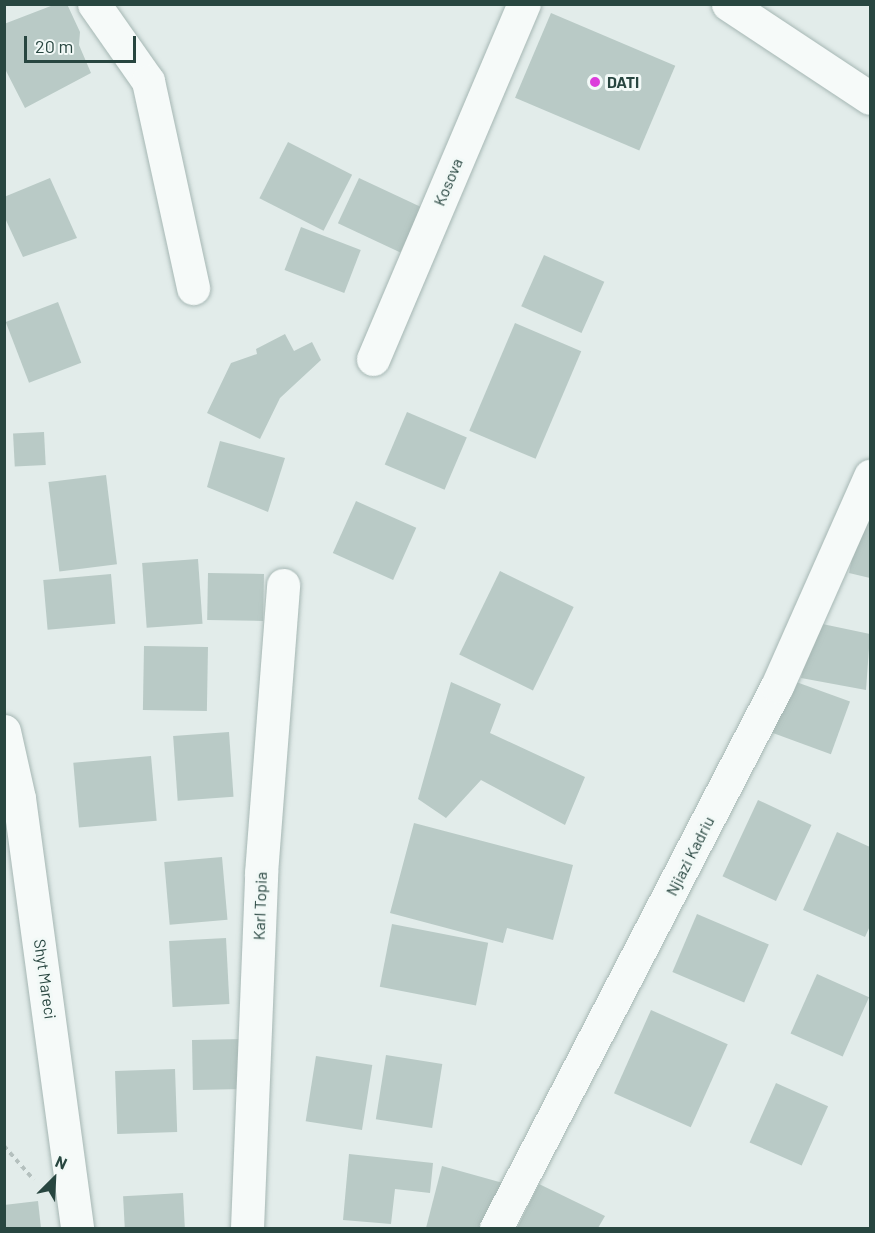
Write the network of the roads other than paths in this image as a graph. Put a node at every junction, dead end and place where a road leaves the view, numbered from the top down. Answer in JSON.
{"nodes":[{"id":1,"x":94,"y":4,"type":"edge"},
{"id":2,"x":524,"y":4,"type":"edge"},
{"id":3,"x":728,"y":4,"type":"edge"},
{"id":4,"x":870,"y":98,"type":"edge"},
{"id":5,"x":193,"y":288,"type":"dead end"},
{"id":6,"x":373,"y":358,"type":"dead end"},
{"id":7,"x":870,"y":476,"type":"edge"},
{"id":8,"x":283,"y":585,"type":"dead end"},
{"id":9,"x":4,"y":731,"type":"edge"},
{"id":10,"x":77,"y":1228,"type":"edge"},
{"id":11,"x":247,"y":1228,"type":"edge"},
{"id":12,"x":496,"y":1228,"type":"edge"}],
"edges":[{"from":1,"to":5,"type":"street"},
{"from":2,"to":6,"type":"street","name":"Kosova"},
{"from":3,"to":4,"type":"street"},
{"from":7,"to":12,"type":"street","name":"Njiazi Kadriu"},
{"from":8,"to":11,"type":"street","name":"Karl Topia"},
{"from":9,"to":10,"type":"street","name":"Shyt Mareci"}]}
